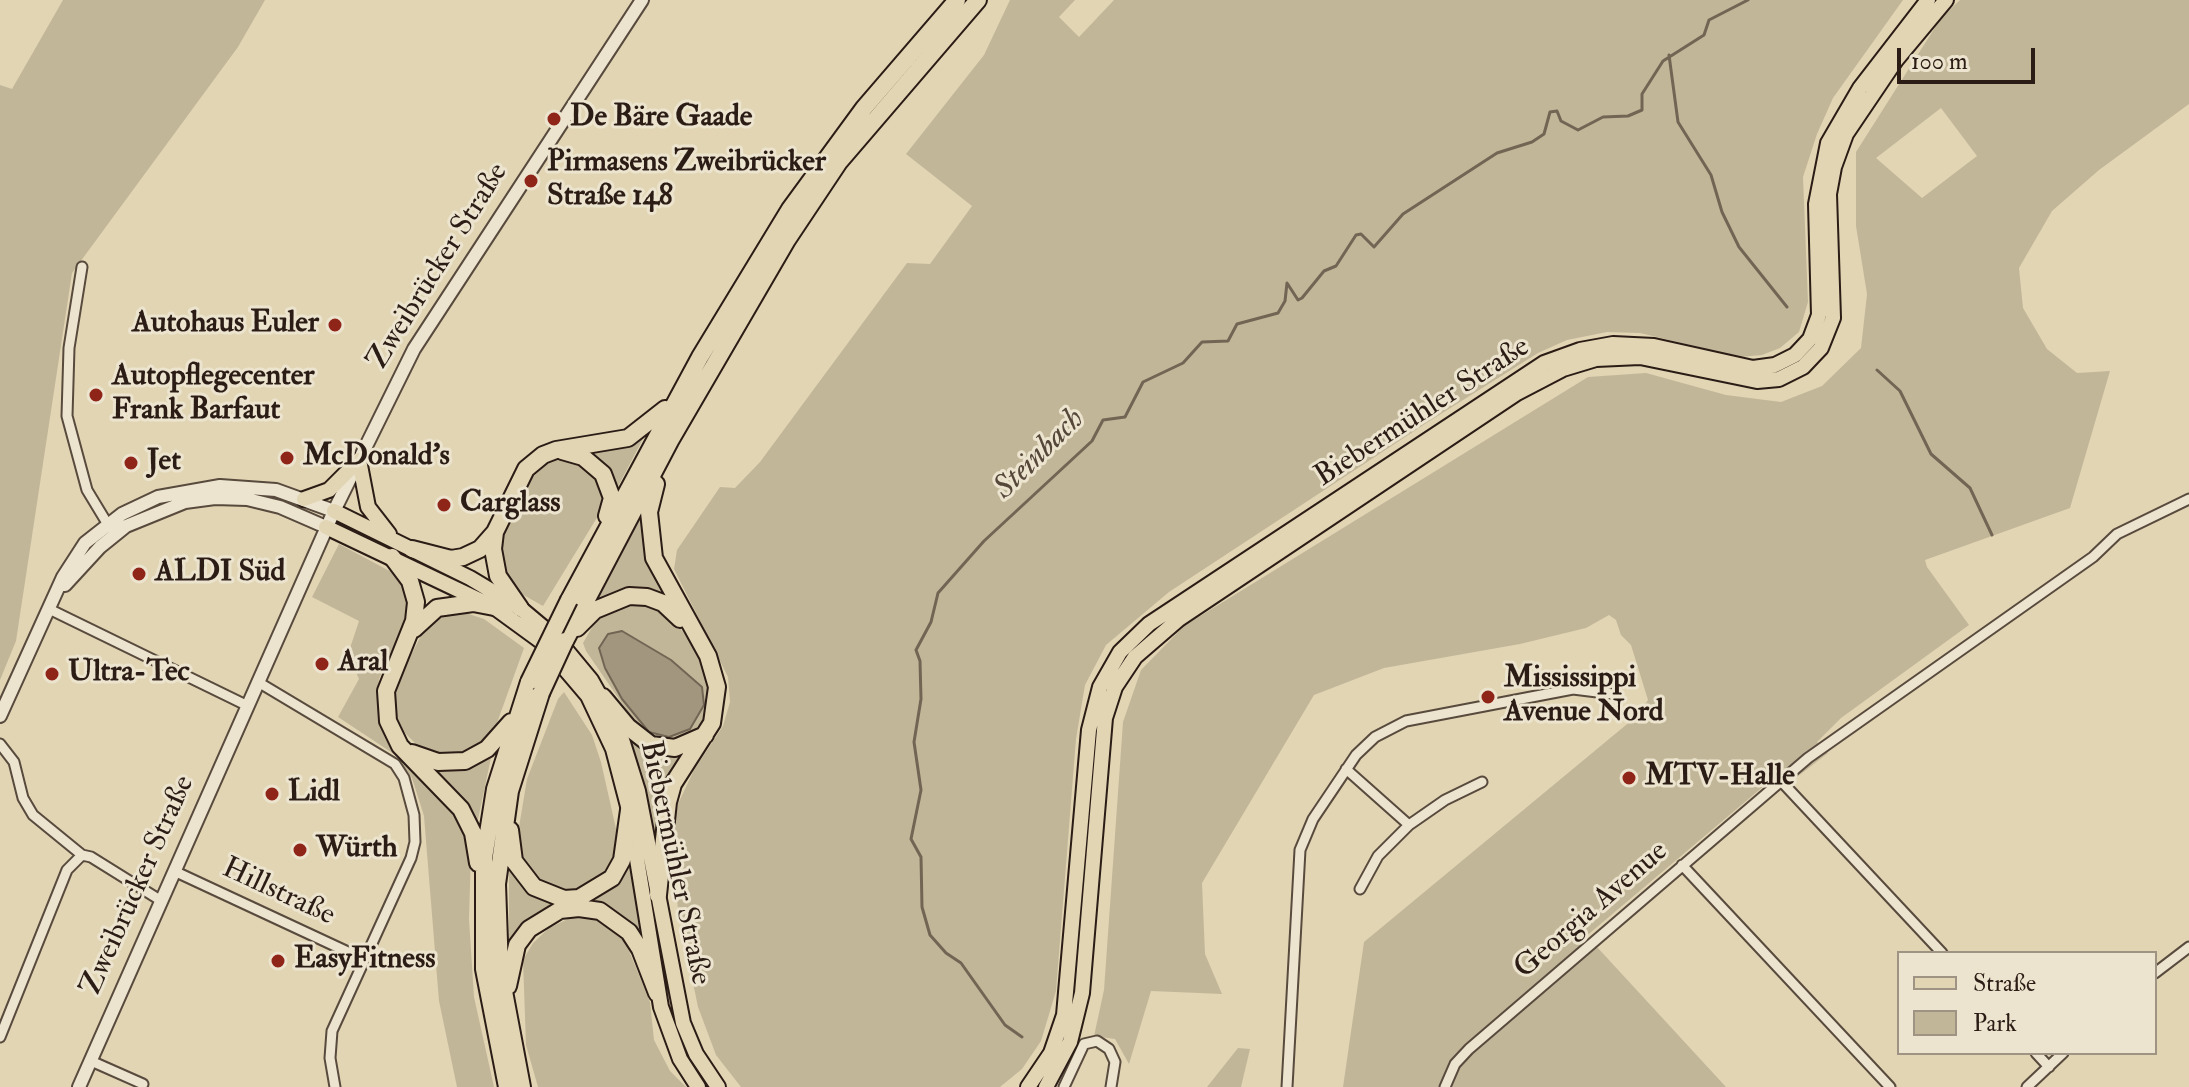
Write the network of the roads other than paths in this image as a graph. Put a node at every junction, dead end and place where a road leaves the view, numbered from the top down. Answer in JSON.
{"nodes":[{"id":1,"x":642,"y":0,"type":"edge"},
{"id":2,"x":957,"y":0,"type":"edge"},
{"id":3,"x":978,"y":0,"type":"edge"},
{"id":4,"x":1928,"y":0,"type":"edge"},
{"id":5,"x":1946,"y":0,"type":"edge"},
{"id":6,"x":82,"y":267,"type":"dead end"},
{"id":7,"x":679,"y":393,"type":"junction"},
{"id":8,"x":670,"y":441,"type":"junction"},
{"id":9,"x":556,"y":450,"type":"junction"},
{"id":10,"x":359,"y":460,"type":"junction"},
{"id":11,"x":304,"y":499,"type":"junction"},
{"id":12,"x":2189,"y":499,"type":"edge"},
{"id":13,"x":334,"y":511,"type":"junction"},
{"id":14,"x":326,"y":527,"type":"junction"},
{"id":15,"x":111,"y":529,"type":"junction"},
{"id":16,"x":495,"y":532,"type":"junction"},
{"id":17,"x":602,"y":540,"type":"junction"},
{"id":18,"x":393,"y":548,"type":"junction"},
{"id":19,"x":412,"y":549,"type":"junction"},
{"id":20,"x":494,"y":607,"type":"junction"},
{"id":21,"x":520,"y":608,"type":"junction"},
{"id":22,"x":49,"y":609,"type":"junction"},
{"id":23,"x":579,"y":609,"type":"junction"},
{"id":24,"x":695,"y":634,"type":"junction"},
{"id":25,"x":407,"y":641,"type":"junction"},
{"id":26,"x":258,"y":682,"type":"junction"},
{"id":27,"x":535,"y":688,"type":"junction"},
{"id":28,"x":1613,"y":694,"type":"dead end"},
{"id":29,"x":603,"y":697,"type":"junction"},
{"id":30,"x":248,"y":706,"type":"junction"},
{"id":31,"x":518,"y":713,"type":"junction"},
{"id":32,"x":0,"y":716,"type":"edge"},
{"id":33,"x":706,"y":734,"type":"junction"},
{"id":34,"x":0,"y":744,"type":"edge"},
{"id":35,"x":400,"y":746,"type":"junction"},
{"id":36,"x":1346,"y":769,"type":"junction"},
{"id":37,"x":1781,"y":781,"type":"junction"},
{"id":38,"x":1482,"y":782,"type":"dead end"},
{"id":39,"x":510,"y":791,"type":"junction"},
{"id":40,"x":629,"y":810,"type":"junction"},
{"id":41,"x":1409,"y":825,"type":"junction"},
{"id":42,"x":82,"y":855,"type":"junction"},
{"id":43,"x":1682,"y":865,"type":"junction"},
{"id":44,"x":174,"y":871,"type":"junction"},
{"id":45,"x":1360,"y":889,"type":"dead end"},
{"id":46,"x":658,"y":895,"type":"junction"},
{"id":47,"x":160,"y":900,"type":"junction"},
{"id":48,"x":481,"y":900,"type":"junction"},
{"id":49,"x":2189,"y":947,"type":"edge"},
{"id":50,"x":1940,"y":951,"type":"edge"},
{"id":51,"x":363,"y":959,"type":"junction"},
{"id":52,"x":2157,"y":971,"type":"edge"},
{"id":53,"x":657,"y":993,"type":"junction"},
{"id":54,"x":507,"y":1020,"type":"junction"},
{"id":55,"x":0,"y":1037,"type":"edge"},
{"id":56,"x":2038,"y":1055,"type":"edge"},
{"id":57,"x":2061,"y":1055,"type":"edge"},
{"id":58,"x":91,"y":1061,"type":"junction"},
{"id":59,"x":2049,"y":1067,"type":"junction"},
{"id":60,"x":143,"y":1084,"type":"dead end"},
{"id":61,"x":79,"y":1087,"type":"edge"},
{"id":62,"x":335,"y":1087,"type":"edge"},
{"id":63,"x":507,"y":1087,"type":"edge"},
{"id":64,"x":522,"y":1087,"type":"edge"},
{"id":65,"x":698,"y":1087,"type":"edge"},
{"id":66,"x":718,"y":1087,"type":"edge"},
{"id":67,"x":1028,"y":1087,"type":"edge"},
{"id":68,"x":1046,"y":1087,"type":"edge"},
{"id":69,"x":1064,"y":1087,"type":"edge"},
{"id":70,"x":1111,"y":1087,"type":"edge"},
{"id":71,"x":1287,"y":1087,"type":"edge"},
{"id":72,"x":1445,"y":1087,"type":"edge"},
{"id":73,"x":1890,"y":1087,"type":"edge"},
{"id":74,"x":2027,"y":1087,"type":"edge"}],
"edges":[{"from":1,"to":10,"type":"street","name":"Zweibrücker Straße"},
{"from":2,"to":7,"type":"highway"},
{"from":3,"to":8,"type":"highway"},
{"from":4,"to":67,"type":"main road","name":"Biebermühler Straße"},
{"from":5,"to":68,"type":"main road"},
{"from":6,"to":15,"type":"street"},
{"from":7,"to":9,"type":"highway"},
{"from":7,"to":17,"type":"highway"},
{"from":8,"to":23,"type":"highway"},
{"from":8,"to":24,"type":"highway"},
{"from":9,"to":16,"type":"highway"},
{"from":9,"to":17,"type":"highway"},
{"from":10,"to":11,"type":"main road"},
{"from":10,"to":13,"type":"street","name":"Zweibrücker Straße"},
{"from":10,"to":18,"type":"main road"},
{"from":11,"to":13,"type":"street"},
{"from":11,"to":15,"type":"street"},
{"from":12,"to":37,"type":"street","name":"Georgia Avenue"},
{"from":13,"to":14,"type":"street","name":"Zweibrücker Straße"},
{"from":13,"to":18,"type":"main road"},
{"from":14,"to":15,"type":"street"},
{"from":14,"to":18,"type":"main road"},
{"from":14,"to":26,"type":"street","name":"Zweibrücker Straße"},
{"from":15,"to":22,"type":"street"},
{"from":16,"to":19,"type":"highway"},
{"from":16,"to":21,"type":"highway"},
{"from":17,"to":23,"type":"highway"},
{"from":18,"to":19,"type":"main road","name":"Biebermühler Straße"},
{"from":18,"to":20,"type":"main road","name":"Biebermühler Straße"},
{"from":18,"to":25,"type":"highway"},
{"from":19,"to":21,"type":"main road","name":"Biebermühler Straße"},
{"from":20,"to":25,"type":"highway"},
{"from":20,"to":40,"type":"main road","name":"Biebermühler Straße"},
{"from":21,"to":29,"type":"main road","name":"Biebermühler Straße"},
{"from":22,"to":30,"type":"street"},
{"from":22,"to":32,"type":"street"},
{"from":23,"to":24,"type":"highway"},
{"from":23,"to":27,"type":"highway","bridge":true},
{"from":23,"to":27,"type":"highway","bridge":true},
{"from":24,"to":33,"type":"highway"},
{"from":25,"to":35,"type":"highway"},
{"from":26,"to":30,"type":"street","name":"Zweibrücker Straße"},
{"from":26,"to":51,"type":"street"},
{"from":27,"to":31,"type":"highway"},
{"from":27,"to":39,"type":"highway"},
{"from":28,"to":36,"type":"street"},
{"from":29,"to":33,"type":"highway"},
{"from":29,"to":46,"type":"main road","name":"Biebermühler Straße"},
{"from":30,"to":44,"type":"street","name":"Zweibrücker Straße"},
{"from":31,"to":35,"type":"highway"},
{"from":31,"to":48,"type":"highway"},
{"from":33,"to":46,"type":"highway"},
{"from":34,"to":42,"type":"street"},
{"from":35,"to":48,"type":"highway"},
{"from":36,"to":41,"type":"street"},
{"from":36,"to":71,"type":"street"},
{"from":37,"to":43,"type":"street","name":"Georgia Avenue"},
{"from":37,"to":50,"type":"street"},
{"from":38,"to":41,"type":"street"},
{"from":39,"to":40,"type":"highway"},
{"from":39,"to":54,"type":"highway"},
{"from":40,"to":53,"type":"main road","name":"Biebermühler Straße"},
{"from":41,"to":45,"type":"street"},
{"from":42,"to":47,"type":"street"},
{"from":42,"to":55,"type":"street"},
{"from":43,"to":72,"type":"street","name":"Georgia Avenue"},
{"from":43,"to":73,"type":"street"},
{"from":44,"to":47,"type":"street","name":"Zweibrücker Straße"},
{"from":44,"to":51,"type":"street","name":"Hillstraße"},
{"from":46,"to":66,"type":"main road","name":"Biebermühler Straße"},
{"from":47,"to":58,"type":"street","name":"Zweibrücker Straße"},
{"from":48,"to":63,"type":"highway"},
{"from":49,"to":52,"type":"street"},
{"from":51,"to":62,"type":"street"},
{"from":53,"to":54,"type":"highway"},
{"from":53,"to":65,"type":"main road","name":"Biebermühler Straße"},
{"from":54,"to":64,"type":"highway"},
{"from":56,"to":59,"type":"street"},
{"from":57,"to":59,"type":"street"},
{"from":58,"to":60,"type":"street"},
{"from":58,"to":61,"type":"street","name":"Zweibrücker Straße"},
{"from":59,"to":74,"type":"street"},
{"from":69,"to":70,"type":"street"}]}
